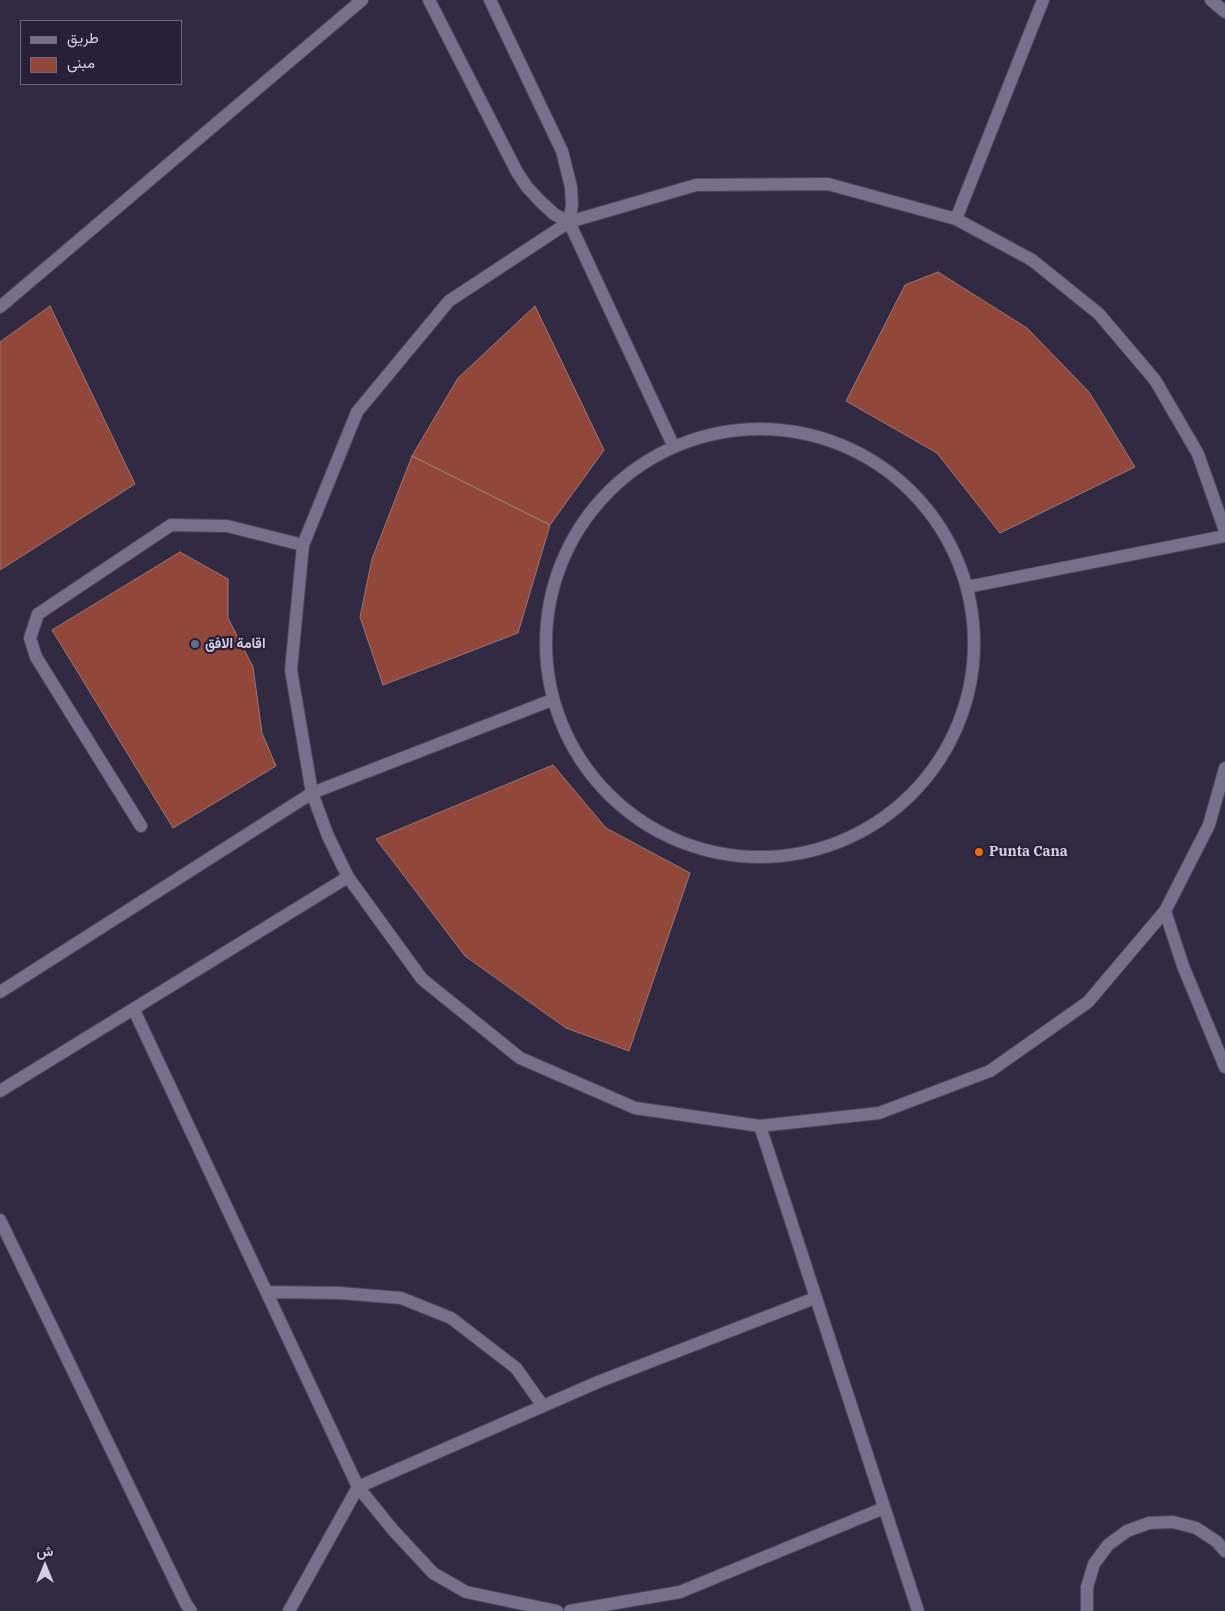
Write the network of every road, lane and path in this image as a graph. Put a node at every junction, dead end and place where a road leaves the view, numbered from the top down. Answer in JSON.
{"nodes":[{"id":1,"x":362,"y":0,"type":"edge"},
{"id":2,"x":429,"y":0,"type":"edge"},
{"id":3,"x":490,"y":0,"type":"edge"},
{"id":4,"x":1043,"y":0,"type":"edge"},
{"id":5,"x":1211,"y":0,"type":"edge"},
{"id":6,"x":1225,"y":12,"type":"edge"},
{"id":7,"x":956,"y":219,"type":"junction"},
{"id":8,"x":569,"y":222,"type":"junction"},
{"id":9,"x":0,"y":307,"type":"edge"},
{"id":10,"x":674,"y":447,"type":"junction"},
{"id":11,"x":1225,"y":531,"type":"edge"},
{"id":12,"x":1225,"y":536,"type":"edge"},
{"id":13,"x":304,"y":545,"type":"junction"},
{"id":14,"x":967,"y":587,"type":"junction"},
{"id":15,"x":552,"y":700,"type":"junction"},
{"id":16,"x":1225,"y":768,"type":"edge"},
{"id":17,"x":312,"y":793,"type":"junction"},
{"id":18,"x":141,"y":826,"type":"dead end"},
{"id":19,"x":348,"y":877,"type":"junction"},
{"id":20,"x":1165,"y":911,"type":"junction"},
{"id":21,"x":0,"y":992,"type":"edge"},
{"id":22,"x":134,"y":1010,"type":"junction"},
{"id":23,"x":1225,"y":1067,"type":"edge"},
{"id":24,"x":0,"y":1091,"type":"edge"},
{"id":25,"x":760,"y":1126,"type":"junction"},
{"id":26,"x":0,"y":1220,"type":"edge"},
{"id":27,"x":267,"y":1292,"type":"junction"},
{"id":28,"x":815,"y":1298,"type":"junction"},
{"id":29,"x":543,"y":1406,"type":"junction"},
{"id":30,"x":358,"y":1487,"type":"junction"},
{"id":31,"x":884,"y":1508,"type":"junction"},
{"id":32,"x":1225,"y":1551,"type":"edge"},
{"id":33,"x":191,"y":1611,"type":"edge"},
{"id":34,"x":289,"y":1611,"type":"edge"},
{"id":35,"x":557,"y":1611,"type":"edge"},
{"id":36,"x":570,"y":1611,"type":"edge"},
{"id":37,"x":918,"y":1611,"type":"edge"},
{"id":38,"x":1087,"y":1611,"type":"edge"}],
"edges":[{"from":1,"to":9,"type":"street"},
{"from":2,"to":8,"type":"street"},
{"from":3,"to":8,"type":"street"},
{"from":4,"to":7,"type":"street"},
{"from":5,"to":6,"type":"street"},
{"from":7,"to":8,"type":"street"},
{"from":7,"to":11,"type":"street"},
{"from":8,"to":10,"type":"street"},
{"from":8,"to":13,"type":"street"},
{"from":10,"to":14,"type":"street"},
{"from":10,"to":15,"type":"street"},
{"from":12,"to":14,"type":"street"},
{"from":13,"to":17,"type":"street"},
{"from":13,"to":18,"type":"street"},
{"from":14,"to":15,"type":"street"},
{"from":15,"to":17,"type":"street"},
{"from":16,"to":20,"type":"street"},
{"from":17,"to":19,"type":"street"},
{"from":17,"to":21,"type":"street"},
{"from":19,"to":22,"type":"street"},
{"from":19,"to":25,"type":"street"},
{"from":20,"to":23,"type":"street"},
{"from":20,"to":25,"type":"street"},
{"from":22,"to":24,"type":"street"},
{"from":22,"to":27,"type":"street"},
{"from":25,"to":28,"type":"street"},
{"from":26,"to":33,"type":"street"},
{"from":27,"to":29,"type":"street"},
{"from":27,"to":30,"type":"street"},
{"from":28,"to":29,"type":"street"},
{"from":28,"to":31,"type":"street"},
{"from":29,"to":30,"type":"street"},
{"from":30,"to":34,"type":"street"},
{"from":30,"to":35,"type":"street"},
{"from":31,"to":36,"type":"street"},
{"from":31,"to":37,"type":"street"},
{"from":32,"to":38,"type":"street"}]}
